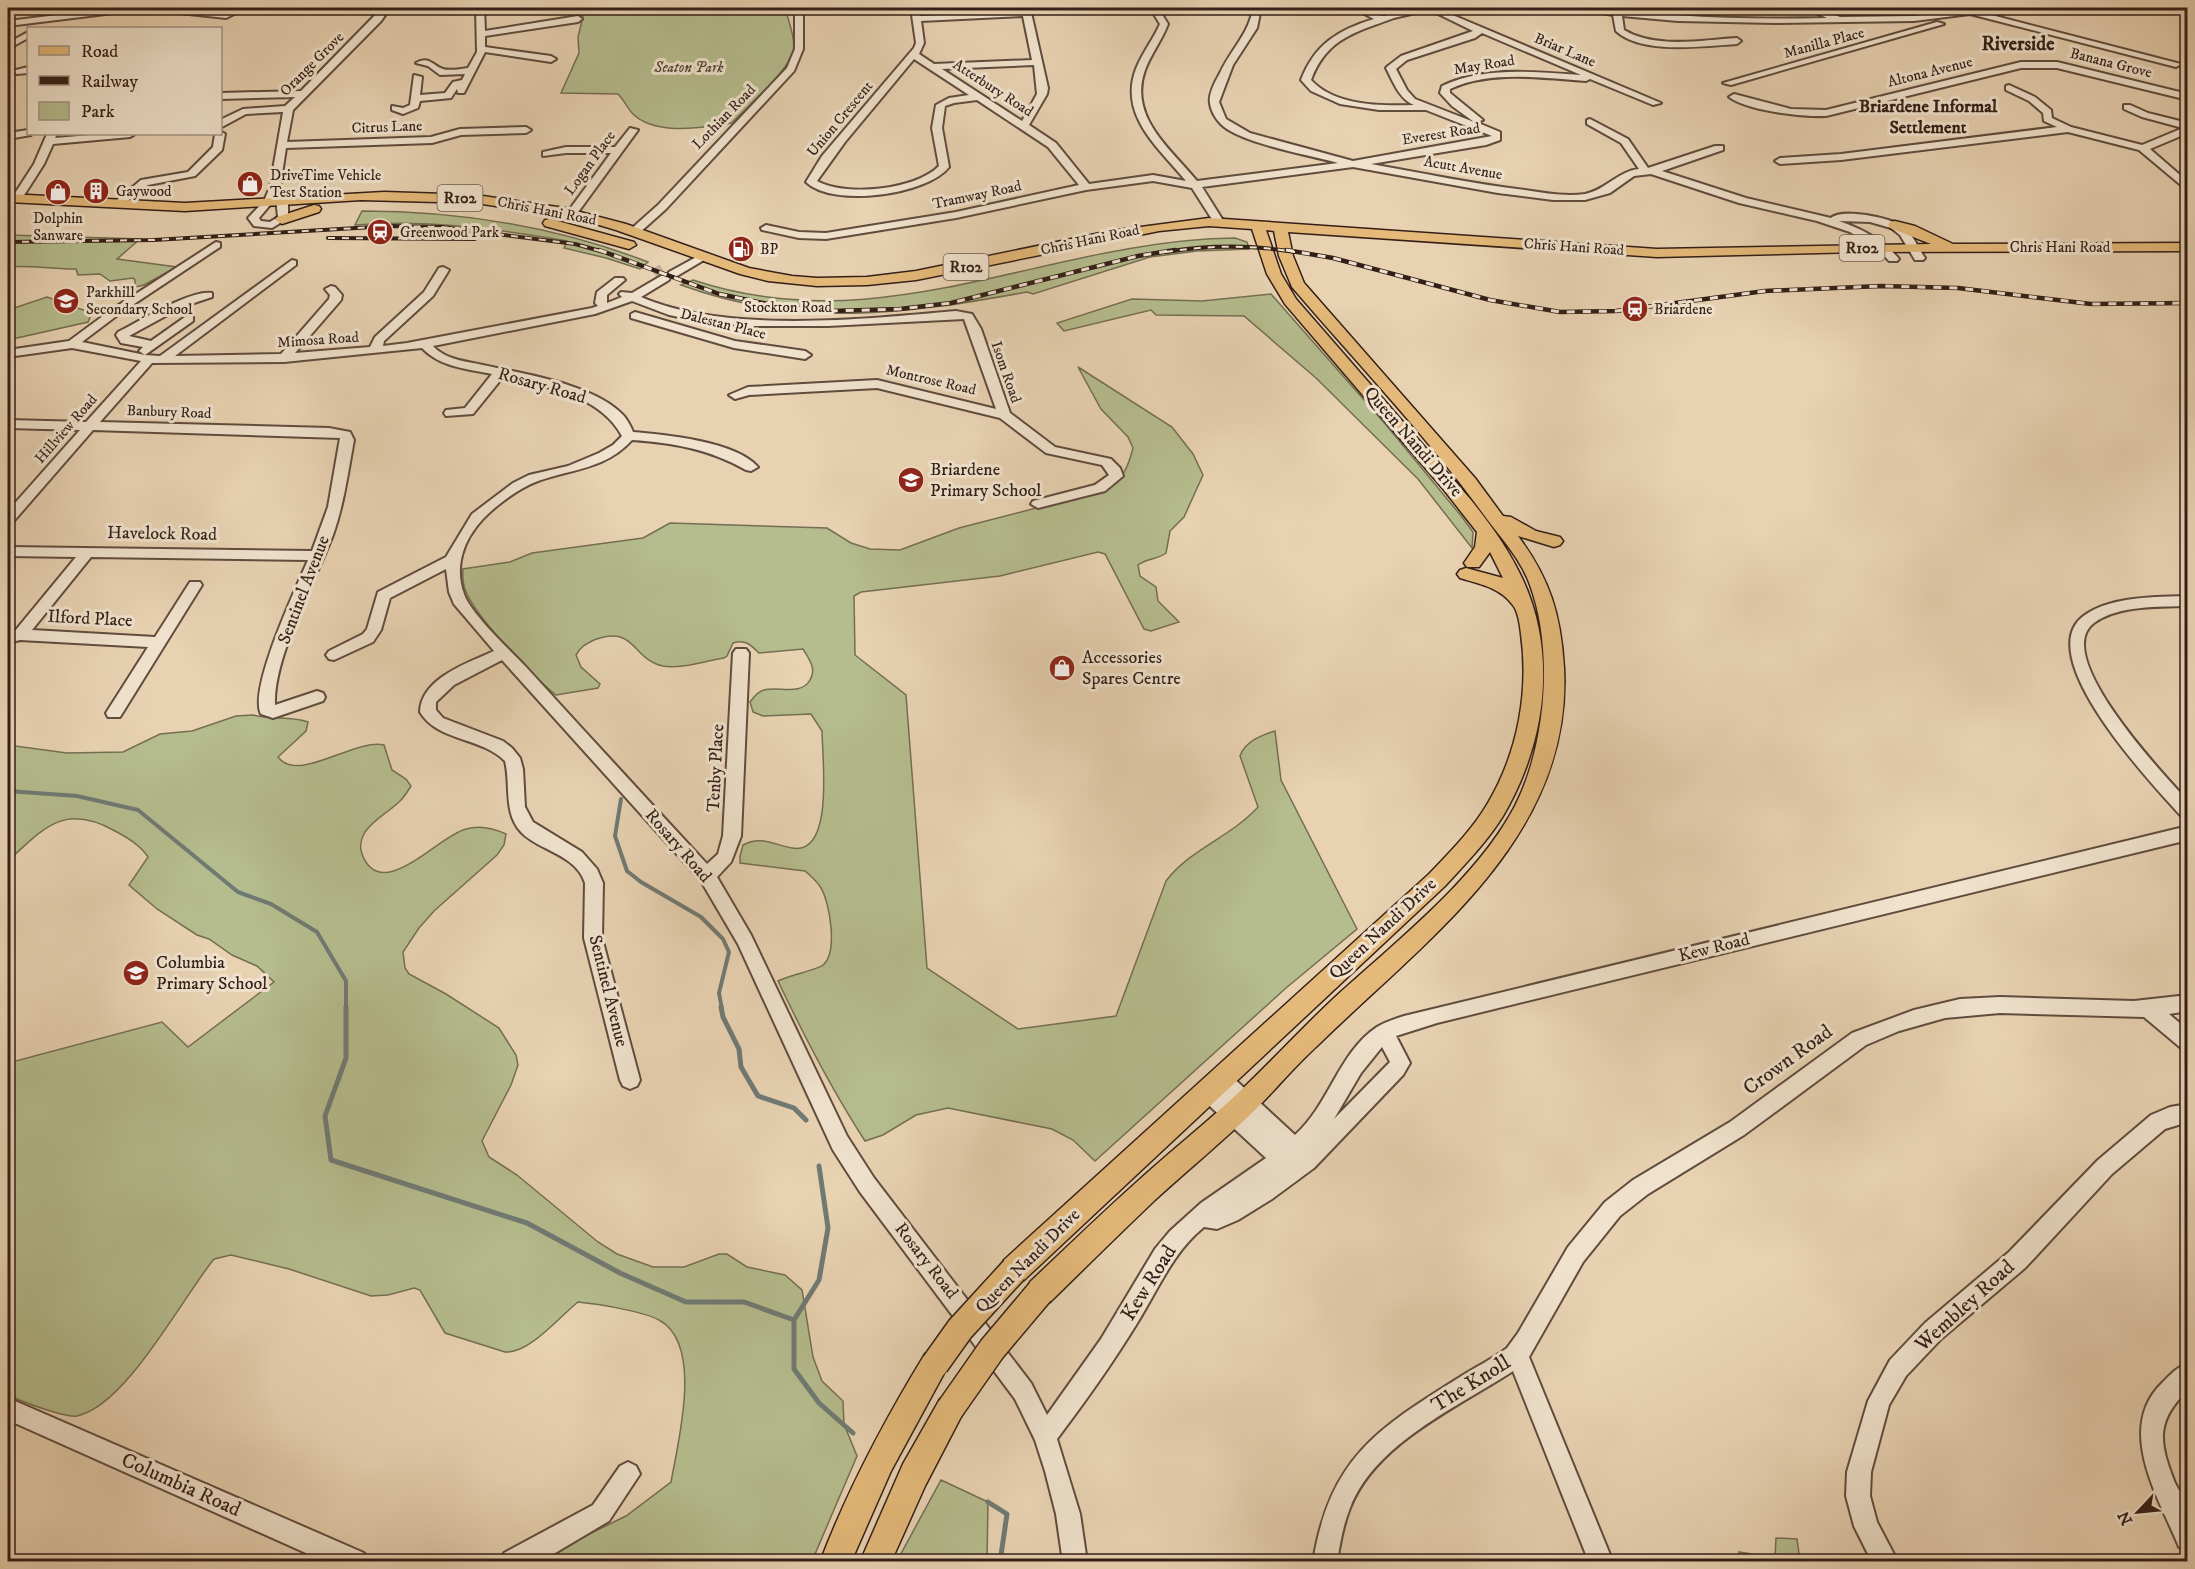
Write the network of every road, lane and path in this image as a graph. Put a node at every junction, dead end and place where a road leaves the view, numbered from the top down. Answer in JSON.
{"nodes":[{"id":1,"x":128,"y":8,"type":"edge"},
{"id":2,"x":161,"y":8,"type":"edge"},
{"id":3,"x":242,"y":8,"type":"edge"},
{"id":4,"x":386,"y":8,"type":"edge"},
{"id":5,"x":480,"y":8,"type":"edge"},
{"id":6,"x":799,"y":8,"type":"edge"},
{"id":7,"x":915,"y":8,"type":"edge"},
{"id":8,"x":1154,"y":8,"type":"edge"},
{"id":9,"x":1257,"y":8,"type":"edge"},
{"id":10,"x":1357,"y":8,"type":"edge"},
{"id":11,"x":1422,"y":8,"type":"edge"},
{"id":12,"x":1430,"y":8,"type":"edge"},
{"id":13,"x":1580,"y":8,"type":"edge"},
{"id":14,"x":1809,"y":8,"type":"edge"},
{"id":15,"x":1884,"y":8,"type":"edge"},
{"id":16,"x":1986,"y":8,"type":"edge"},
{"id":17,"x":2182,"y":8,"type":"edge"},
{"id":18,"x":2187,"y":9,"type":"edge"},
{"id":19,"x":1026,"y":10,"type":"edge"},
{"id":20,"x":24,"y":12,"type":"dead end"},
{"id":21,"x":1969,"y":12,"type":"junction"},
{"id":22,"x":1617,"y":13,"type":"junction"},
{"id":23,"x":1958,"y":14,"type":"junction"},
{"id":24,"x":62,"y":17,"type":"junction"},
{"id":25,"x":8,"y":18,"type":"edge"},
{"id":26,"x":1913,"y":18,"type":"junction"},
{"id":27,"x":578,"y":19,"type":"dead end"},
{"id":28,"x":916,"y":19,"type":"junction"},
{"id":29,"x":1388,"y":19,"type":"junction"},
{"id":30,"x":1847,"y":22,"type":"junction"},
{"id":31,"x":8,"y":24,"type":"edge"},
{"id":32,"x":44,"y":27,"type":"edge"},
{"id":33,"x":1477,"y":27,"type":"junction"},
{"id":34,"x":481,"y":34,"type":"junction"},
{"id":35,"x":27,"y":36,"type":"edge"},
{"id":36,"x":1737,"y":41,"type":"dead end"},
{"id":37,"x":8,"y":46,"type":"edge"},
{"id":38,"x":481,"y":49,"type":"junction"},
{"id":39,"x":914,"y":55,"type":"junction"},
{"id":40,"x":551,"y":59,"type":"dead end"},
{"id":41,"x":1039,"y":62,"type":"junction"},
{"id":42,"x":422,"y":63,"type":"dead end"},
{"id":43,"x":2176,"y":64,"type":"dead end"},
{"id":44,"x":934,"y":67,"type":"junction"},
{"id":45,"x":27,"y":70,"type":"edge"},
{"id":46,"x":17,"y":71,"type":"dead end"},
{"id":47,"x":471,"y":71,"type":"junction"},
{"id":48,"x":1992,"y":72,"type":"joint"},
{"id":49,"x":417,"y":77,"type":"dead end"},
{"id":50,"x":1599,"y":79,"type":"junction"},
{"id":51,"x":1728,"y":83,"type":"dead end"},
{"id":52,"x":2009,"y":88,"type":"dead end"},
{"id":53,"x":301,"y":94,"type":"junction"},
{"id":54,"x":222,"y":96,"type":"edge"},
{"id":55,"x":979,"y":97,"type":"junction"},
{"id":56,"x":1734,"y":97,"type":"dead end"},
{"id":57,"x":2187,"y":97,"type":"edge"},
{"id":58,"x":416,"y":98,"type":"junction"},
{"id":59,"x":1656,"y":103,"type":"dead end"},
{"id":60,"x":1425,"y":107,"type":"junction"},
{"id":61,"x":2127,"y":107,"type":"dead end"},
{"id":62,"x":395,"y":108,"type":"dead end"},
{"id":63,"x":288,"y":109,"type":"junction"},
{"id":64,"x":1590,"y":122,"type":"dead end"},
{"id":65,"x":222,"y":124,"type":"edge"},
{"id":66,"x":1024,"y":125,"type":"junction"},
{"id":67,"x":2187,"y":128,"type":"edge"},
{"id":68,"x":2070,"y":129,"type":"junction"},
{"id":69,"x":526,"y":130,"type":"dead end"},
{"id":70,"x":633,"y":130,"type":"dead end"},
{"id":71,"x":27,"y":133,"type":"edge"},
{"id":72,"x":1497,"y":134,"type":"junction"},
{"id":73,"x":104,"y":135,"type":"edge"},
{"id":74,"x":220,"y":135,"type":"edge"},
{"id":75,"x":8,"y":136,"type":"edge"},
{"id":76,"x":51,"y":137,"type":"edge"},
{"id":77,"x":283,"y":145,"type":"junction"},
{"id":78,"x":1719,"y":148,"type":"dead end"},
{"id":79,"x":2143,"y":148,"type":"junction"},
{"id":80,"x":618,"y":150,"type":"junction"},
{"id":81,"x":547,"y":154,"type":"dead end"},
{"id":82,"x":1780,"y":161,"type":"dead end"},
{"id":83,"x":1350,"y":163,"type":"junction"},
{"id":84,"x":1649,"y":171,"type":"junction"},
{"id":85,"x":1193,"y":185,"type":"junction"},
{"id":86,"x":1086,"y":187,"type":"junction"},
{"id":87,"x":2187,"y":188,"type":"edge"},
{"id":88,"x":11,"y":201,"type":"edge"},
{"id":89,"x":278,"y":202,"type":"junction"},
{"id":90,"x":116,"y":205,"type":"junction"},
{"id":91,"x":253,"y":212,"type":"junction"},
{"id":92,"x":572,"y":213,"type":"junction"},
{"id":93,"x":1820,"y":218,"type":"junction"},
{"id":94,"x":1876,"y":220,"type":"junction"},
{"id":95,"x":1219,"y":222,"type":"junction"},
{"id":96,"x":1893,"y":224,"type":"junction"},
{"id":97,"x":766,"y":228,"type":"dead end"},
{"id":98,"x":1258,"y":229,"type":"junction"},
{"id":99,"x":1281,"y":231,"type":"junction"},
{"id":100,"x":634,"y":232,"type":"junction"},
{"id":101,"x":1860,"y":237,"type":"junction"},
{"id":102,"x":216,"y":245,"type":"dead end"},
{"id":103,"x":2187,"y":247,"type":"edge"},
{"id":104,"x":1882,"y":248,"type":"junction"},
{"id":105,"x":1951,"y":248,"type":"junction"},
{"id":106,"x":642,"y":250,"type":"dead end"},
{"id":107,"x":1034,"y":252,"type":"junction"},
{"id":108,"x":1916,"y":253,"type":"junction"},
{"id":109,"x":2187,"y":257,"type":"edge"},
{"id":110,"x":1893,"y":259,"type":"junction"},
{"id":111,"x":292,"y":264,"type":"dead end"},
{"id":112,"x":1025,"y":264,"type":"junction"},
{"id":113,"x":675,"y":266,"type":"junction"},
{"id":114,"x":443,"y":270,"type":"dead end"},
{"id":115,"x":703,"y":274,"type":"dead end"},
{"id":116,"x":619,"y":280,"type":"dead end"},
{"id":117,"x":721,"y":280,"type":"dead end"},
{"id":118,"x":853,"y":283,"type":"junction"},
{"id":119,"x":331,"y":289,"type":"dead end"},
{"id":120,"x":208,"y":295,"type":"dead end"},
{"id":121,"x":629,"y":296,"type":"junction"},
{"id":122,"x":601,"y":303,"type":"junction"},
{"id":123,"x":956,"y":314,"type":"joint"},
{"id":124,"x":564,"y":316,"type":"junction"},
{"id":125,"x":635,"y":316,"type":"dead end"},
{"id":126,"x":189,"y":319,"type":"dead end"},
{"id":127,"x":752,"y":323,"type":"junction"},
{"id":128,"x":72,"y":344,"type":"junction"},
{"id":129,"x":426,"y":344,"type":"junction"},
{"id":130,"x":734,"y":344,"type":"junction"},
{"id":131,"x":153,"y":345,"type":"junction"},
{"id":132,"x":375,"y":350,"type":"junction"},
{"id":133,"x":8,"y":353,"type":"edge"},
{"id":134,"x":805,"y":355,"type":"dead end"},
{"id":135,"x":149,"y":358,"type":"junction"},
{"id":136,"x":284,"y":358,"type":"junction"},
{"id":137,"x":499,"y":373,"type":"junction"},
{"id":138,"x":735,"y":395,"type":"dead end"},
{"id":139,"x":450,"y":413,"type":"dead end"},
{"id":140,"x":1004,"y":415,"type":"junction"},
{"id":141,"x":8,"y":424,"type":"edge"},
{"id":142,"x":91,"y":426,"type":"junction"},
{"id":143,"x":329,"y":432,"type":"joint"},
{"id":144,"x":628,"y":436,"type":"junction"},
{"id":145,"x":751,"y":467,"type":"dead end"},
{"id":146,"x":1038,"y":504,"type":"dead end"},
{"id":147,"x":1494,"y":514,"type":"junction"},
{"id":148,"x":8,"y":519,"type":"edge"},
{"id":149,"x":1486,"y":531,"type":"junction"},
{"id":150,"x":1554,"y":541,"type":"dead end"},
{"id":151,"x":8,"y":551,"type":"edge"},
{"id":152,"x":87,"y":553,"type":"junction"},
{"id":153,"x":317,"y":556,"type":"junction"},
{"id":154,"x":452,"y":560,"type":"junction"},
{"id":155,"x":195,"y":585,"type":"dead end"},
{"id":156,"x":2187,"y":601,"type":"edge"},
{"id":157,"x":1523,"y":602,"type":"junction"},
{"id":158,"x":14,"y":636,"type":"edge"},
{"id":159,"x":159,"y":642,"type":"junction"},
{"id":160,"x":741,"y":652,"type":"dead end"},
{"id":161,"x":504,"y":653,"type":"junction"},
{"id":162,"x":334,"y":655,"type":"dead end"},
{"id":163,"x":317,"y":697,"type":"dead end"},
{"id":164,"x":114,"y":713,"type":"dead end"},
{"id":165,"x":2187,"y":812,"type":"edge"},
{"id":166,"x":2187,"y":833,"type":"edge"},
{"id":167,"x":707,"y":876,"type":"junction"},
{"id":168,"x":2187,"y":1003,"type":"edge"},
{"id":169,"x":2149,"y":1010,"type":"junction"},
{"id":170,"x":1384,"y":1034,"type":"junction"},
{"id":171,"x":2187,"y":1042,"type":"edge"},
{"id":172,"x":630,"y":1080,"type":"dead end"},
{"id":173,"x":1215,"y":1086,"type":"junction"},
{"id":174,"x":1240,"y":1108,"type":"junction"},
{"id":175,"x":2187,"y":1113,"type":"edge"},
{"id":176,"x":1288,"y":1154,"type":"junction"},
{"id":177,"x":1201,"y":1216,"type":"junction"},
{"id":178,"x":1517,"y":1354,"type":"junction"},
{"id":179,"x":2187,"y":1374,"type":"edge"},
{"id":180,"x":8,"y":1409,"type":"edge"},
{"id":181,"x":1045,"y":1436,"type":"junction"},
{"id":182,"x":628,"y":1474,"type":"dead end"},
{"id":183,"x":2187,"y":1538,"type":"edge"},
{"id":184,"x":355,"y":1562,"type":"edge"},
{"id":185,"x":513,"y":1562,"type":"edge"},
{"id":186,"x":835,"y":1562,"type":"edge"},
{"id":187,"x":875,"y":1562,"type":"edge"},
{"id":188,"x":1075,"y":1562,"type":"edge"},
{"id":189,"x":1325,"y":1562,"type":"edge"},
{"id":190,"x":1601,"y":1562,"type":"edge"},
{"id":191,"x":1886,"y":1562,"type":"edge"}],
"edges":[{"from":1,"to":24,"type":"street"},
{"from":2,"to":3,"type":"street"},
{"from":4,"to":53,"type":"street","name":"Orange Grove"},
{"from":5,"to":34,"type":"street"},
{"from":6,"to":100,"type":"street","name":"Lothian Road"},
{"from":7,"to":28,"type":"street"},
{"from":8,"to":85,"type":"street"},
{"from":9,"to":83,"type":"street","name":"Acutt Avenue"},
{"from":10,"to":29,"type":"street"},
{"from":11,"to":29,"type":"street"},
{"from":12,"to":33,"type":"street","name":"Briar Lane"},
{"from":13,"to":22,"type":"street"},
{"from":14,"to":30,"type":"street"},
{"from":15,"to":26,"type":"street"},
{"from":16,"to":21,"type":"street"},
{"from":17,"to":18,"type":"street"},
{"from":19,"to":28,"type":"street"},
{"from":19,"to":41,"type":"street"},
{"from":20,"to":25,"type":"street"},
{"from":21,"to":23,"type":"street"},
{"from":21,"to":43,"type":"street"},
{"from":22,"to":30,"type":"street"},
{"from":22,"to":36,"type":"street"},
{"from":23,"to":26,"type":"street"},
{"from":23,"to":51,"type":"street","name":"Manilla Place"},
{"from":24,"to":31,"type":"street"},
{"from":24,"to":32,"type":"street"},
{"from":26,"to":30,"type":"street"},
{"from":27,"to":34,"type":"street"},
{"from":28,"to":39,"type":"street"},
{"from":29,"to":60,"type":"street"},
{"from":33,"to":50,"type":"street","name":"Briar Lane"},
{"from":33,"to":60,"type":"street","name":"Everest Road"},
{"from":34,"to":38,"type":"street"},
{"from":35,"to":37,"type":"street"},
{"from":38,"to":40,"type":"street"},
{"from":38,"to":47,"type":"street"},
{"from":39,"to":44,"type":"street","name":"Atterbury Road"},
{"from":39,"to":55,"type":"street","name":"Union Crescent"},
{"from":41,"to":44,"type":"street"},
{"from":41,"to":66,"type":"street"},
{"from":42,"to":47,"type":"street"},
{"from":44,"to":55,"type":"street","name":"Atterbury Road"},
{"from":45,"to":46,"type":"street"},
{"from":47,"to":58,"type":"street"},
{"from":48,"to":56,"type":"street","name":"Altona Avenue"},
{"from":48,"to":57,"type":"street","name":"Banana Grove"},
{"from":49,"to":58,"type":"street"},
{"from":50,"to":59,"type":"street","name":"Briar Lane"},
{"from":50,"to":72,"type":"street","name":"May Road"},
{"from":52,"to":68,"type":"street"},
{"from":53,"to":54,"type":"street"},
{"from":53,"to":63,"type":"street","name":"Orange Grove"},
{"from":55,"to":66,"type":"street","name":"Atterbury Road"},
{"from":58,"to":62,"type":"street"},
{"from":60,"to":72,"type":"street","name":"Everest Road"},
{"from":61,"to":67,"type":"street"},
{"from":63,"to":65,"type":"street"},
{"from":63,"to":77,"type":"street","name":"Orange Grove"},
{"from":64,"to":84,"type":"street"},
{"from":66,"to":86,"type":"street","name":"Atterbury Road"},
{"from":67,"to":79,"type":"street"},
{"from":68,"to":79,"type":"street"},
{"from":68,"to":82,"type":"street"},
{"from":69,"to":77,"type":"street","name":"Citrus Lane"},
{"from":70,"to":80,"type":"street","name":"Logan Place"},
{"from":71,"to":75,"type":"street"},
{"from":72,"to":83,"type":"street","name":"Everest Road"},
{"from":73,"to":76,"type":"street"},
{"from":74,"to":90,"type":"street"},
{"from":76,"to":88,"type":"street"},
{"from":77,"to":89,"type":"street","name":"Orange Grove"},
{"from":78,"to":84,"type":"street","name":"Acutt Avenue"},
{"from":79,"to":87,"type":"street"},
{"from":80,"to":81,"type":"street"},
{"from":80,"to":92,"type":"street","name":"Logan Place"},
{"from":83,"to":84,"type":"street","name":"Acutt Avenue"},
{"from":83,"to":85,"type":"street","name":"Everest Road"},
{"from":84,"to":93,"type":"street"},
{"from":85,"to":86,"type":"street","name":"Tramway Road"},
{"from":85,"to":95,"type":"street"},
{"from":86,"to":97,"type":"street","name":"Tramway Road"},
{"from":88,"to":90,"type":"main road","name":"Chris Hani Road","number":"R102"},
{"from":88,"to":91,"type":"main road"},
{"from":89,"to":91,"type":"main road","name":"Chris Hani Road","number":"R102"},
{"from":89,"to":91,"type":"main road"},
{"from":89,"to":92,"type":"main road","name":"Chris Hani Road","number":"R102"},
{"from":89,"to":106,"type":"main road","name":"Chris Hani Road","number":"R102"},
{"from":90,"to":91,"type":"main road","name":"Chris Hani Road","number":"R102"},
{"from":92,"to":100,"type":"main road","name":"Chris Hani Road","number":"R102"},
{"from":93,"to":94,"type":"street"},
{"from":93,"to":101,"type":"street"},
{"from":94,"to":96,"type":"street"},
{"from":94,"to":101,"type":"street"},
{"from":95,"to":98,"type":"main road","name":"Chris Hani Road","number":"R102"},
{"from":95,"to":107,"type":"main road","name":"Chris Hani Road","number":"R102"},
{"from":96,"to":101,"type":"street"},
{"from":96,"to":105,"type":"main road"},
{"from":96,"to":108,"type":"street"},
{"from":98,"to":99,"type":"main road","name":"Chris Hani Road","number":"R102"},
{"from":98,"to":112,"type":"main road","name":"Chris Hani Road","number":"R102"},
{"from":98,"to":149,"type":"main road","name":"Queen Nandi Drive"},
{"from":99,"to":101,"type":"main road","name":"Chris Hani Road","number":"R102"},
{"from":99,"to":110,"type":"main road","name":"Chris Hani Road","number":"R102"},
{"from":99,"to":147,"type":"main road","name":"Queen Nandi Drive"},
{"from":100,"to":113,"type":"main road","name":"Chris Hani Road","number":"R102"},
{"from":101,"to":104,"type":"main road","name":"Chris Hani Road","number":"R102"},
{"from":102,"to":128,"type":"street"},
{"from":103,"to":105,"type":"main road","name":"Chris Hani Road","number":"R102"},
{"from":104,"to":108,"type":"main road","name":"Chris Hani Road","number":"R102"},
{"from":104,"to":110,"type":"street"},
{"from":105,"to":108,"type":"main road","name":"Chris Hani Road","number":"R102"},
{"from":107,"to":112,"type":"main road"},
{"from":107,"to":118,"type":"main road","name":"Chris Hani Road","number":"R102"},
{"from":108,"to":109,"type":"main road","name":"Chris Hani Road","number":"R102"},
{"from":108,"to":110,"type":"main road","name":"Chris Hani Road","number":"R102"},
{"from":111,"to":135,"type":"street"},
{"from":112,"to":118,"type":"main road","name":"Chris Hani Road","number":"R102"},
{"from":113,"to":115,"type":"main road","name":"Chris Hani Road","number":"R102"},
{"from":113,"to":118,"type":"main road","name":"Chris Hani Road","number":"R102"},
{"from":113,"to":121,"type":"street","name":"Mimosa Road"},
{"from":114,"to":132,"type":"street"},
{"from":116,"to":122,"type":"street"},
{"from":117,"to":118,"type":"main road","name":"Chris Hani Road","number":"R102"},
{"from":119,"to":136,"type":"street"},
{"from":120,"to":131,"type":"street"},
{"from":121,"to":122,"type":"street","name":"Mimosa Road"},
{"from":121,"to":124,"type":"street","name":"Mimosa Road"},
{"from":121,"to":127,"type":"street","name":"Stockton Road"},
{"from":122,"to":124,"type":"street","name":"Mimosa Road"},
{"from":123,"to":127,"type":"street","name":"Stockton Road"},
{"from":123,"to":140,"type":"street","name":"Isom Road"},
{"from":124,"to":129,"type":"street","name":"Mimosa Road"},
{"from":125,"to":130,"type":"street","name":"Dalestan Place"},
{"from":126,"to":131,"type":"street"},
{"from":127,"to":130,"type":"street"},
{"from":128,"to":133,"type":"street"},
{"from":128,"to":135,"type":"street","name":"Mimosa Road"},
{"from":129,"to":132,"type":"street","name":"Mimosa Road"},
{"from":129,"to":137,"type":"street","name":"Rosary Road"},
{"from":130,"to":134,"type":"street","name":"Dalestan Place"},
{"from":131,"to":135,"type":"street"},
{"from":132,"to":136,"type":"street","name":"Mimosa Road"},
{"from":135,"to":136,"type":"street","name":"Mimosa Road"},
{"from":135,"to":142,"type":"street","name":"Hillview Road"},
{"from":137,"to":139,"type":"street"},
{"from":137,"to":144,"type":"street","name":"Rosary Road"},
{"from":138,"to":140,"type":"street","name":"Montrose Road"},
{"from":140,"to":146,"type":"street","name":"Isom Road"},
{"from":141,"to":142,"type":"street","name":"Banbury Road"},
{"from":142,"to":143,"type":"street","name":"Banbury Road"},
{"from":142,"to":148,"type":"street","name":"Hillview Road"},
{"from":143,"to":153,"type":"street","name":"Sentinel Avenue"},
{"from":144,"to":145,"type":"street"},
{"from":144,"to":154,"type":"street"},
{"from":147,"to":150,"type":"main road"},
{"from":147,"to":174,"type":"main road","name":"Queen Nandi Drive"},
{"from":149,"to":157,"type":"main road","name":"Queen Nandi Drive"},
{"from":149,"to":157,"type":"main road"},
{"from":151,"to":152,"type":"street","name":"Havelock Road"},
{"from":152,"to":153,"type":"street","name":"Havelock Road"},
{"from":152,"to":158,"type":"street","name":"Ilford Place"},
{"from":153,"to":163,"type":"street","name":"Sentinel Avenue"},
{"from":154,"to":161,"type":"street","name":"Rosary Road"},
{"from":154,"to":162,"type":"street"},
{"from":155,"to":159,"type":"street"},
{"from":156,"to":165,"type":"street"},
{"from":157,"to":173,"type":"main road","name":"Queen Nandi Drive"},
{"from":158,"to":159,"type":"street","name":"Ilford Place"},
{"from":159,"to":164,"type":"street"},
{"from":160,"to":167,"type":"street","name":"Tenby Place"},
{"from":161,"to":167,"type":"street","name":"Rosary Road"},
{"from":161,"to":172,"type":"street","name":"Sentinel Avenue"},
{"from":166,"to":170,"type":"street","name":"Kew Road"},
{"from":167,"to":181,"type":"street","name":"Rosary Road"},
{"from":168,"to":169,"type":"street","name":"Crown Road"},
{"from":169,"to":171,"type":"street"},
{"from":169,"to":178,"type":"street","name":"Crown Road"},
{"from":170,"to":176,"type":"street","name":"Kew Road"},
{"from":170,"to":177,"type":"street"},
{"from":173,"to":174,"type":"street"},
{"from":173,"to":186,"type":"main road","name":"Queen Nandi Drive","bridge":true},
{"from":174,"to":176,"type":"street"},
{"from":174,"to":187,"type":"main road","name":"Queen Nandi Drive","bridge":true},
{"from":175,"to":191,"type":"street","name":"Wembley Road"},
{"from":176,"to":177,"type":"street","name":"Kew Road"},
{"from":177,"to":181,"type":"street","name":"Kew Road"},
{"from":178,"to":189,"type":"street","name":"The Knoll"},
{"from":178,"to":190,"type":"street","name":"The Knoll"},
{"from":179,"to":183,"type":"street"},
{"from":180,"to":184,"type":"street","name":"Columbia Road"},
{"from":181,"to":188,"type":"street","name":"Rosary Road"},
{"from":182,"to":185,"type":"street"}]}
